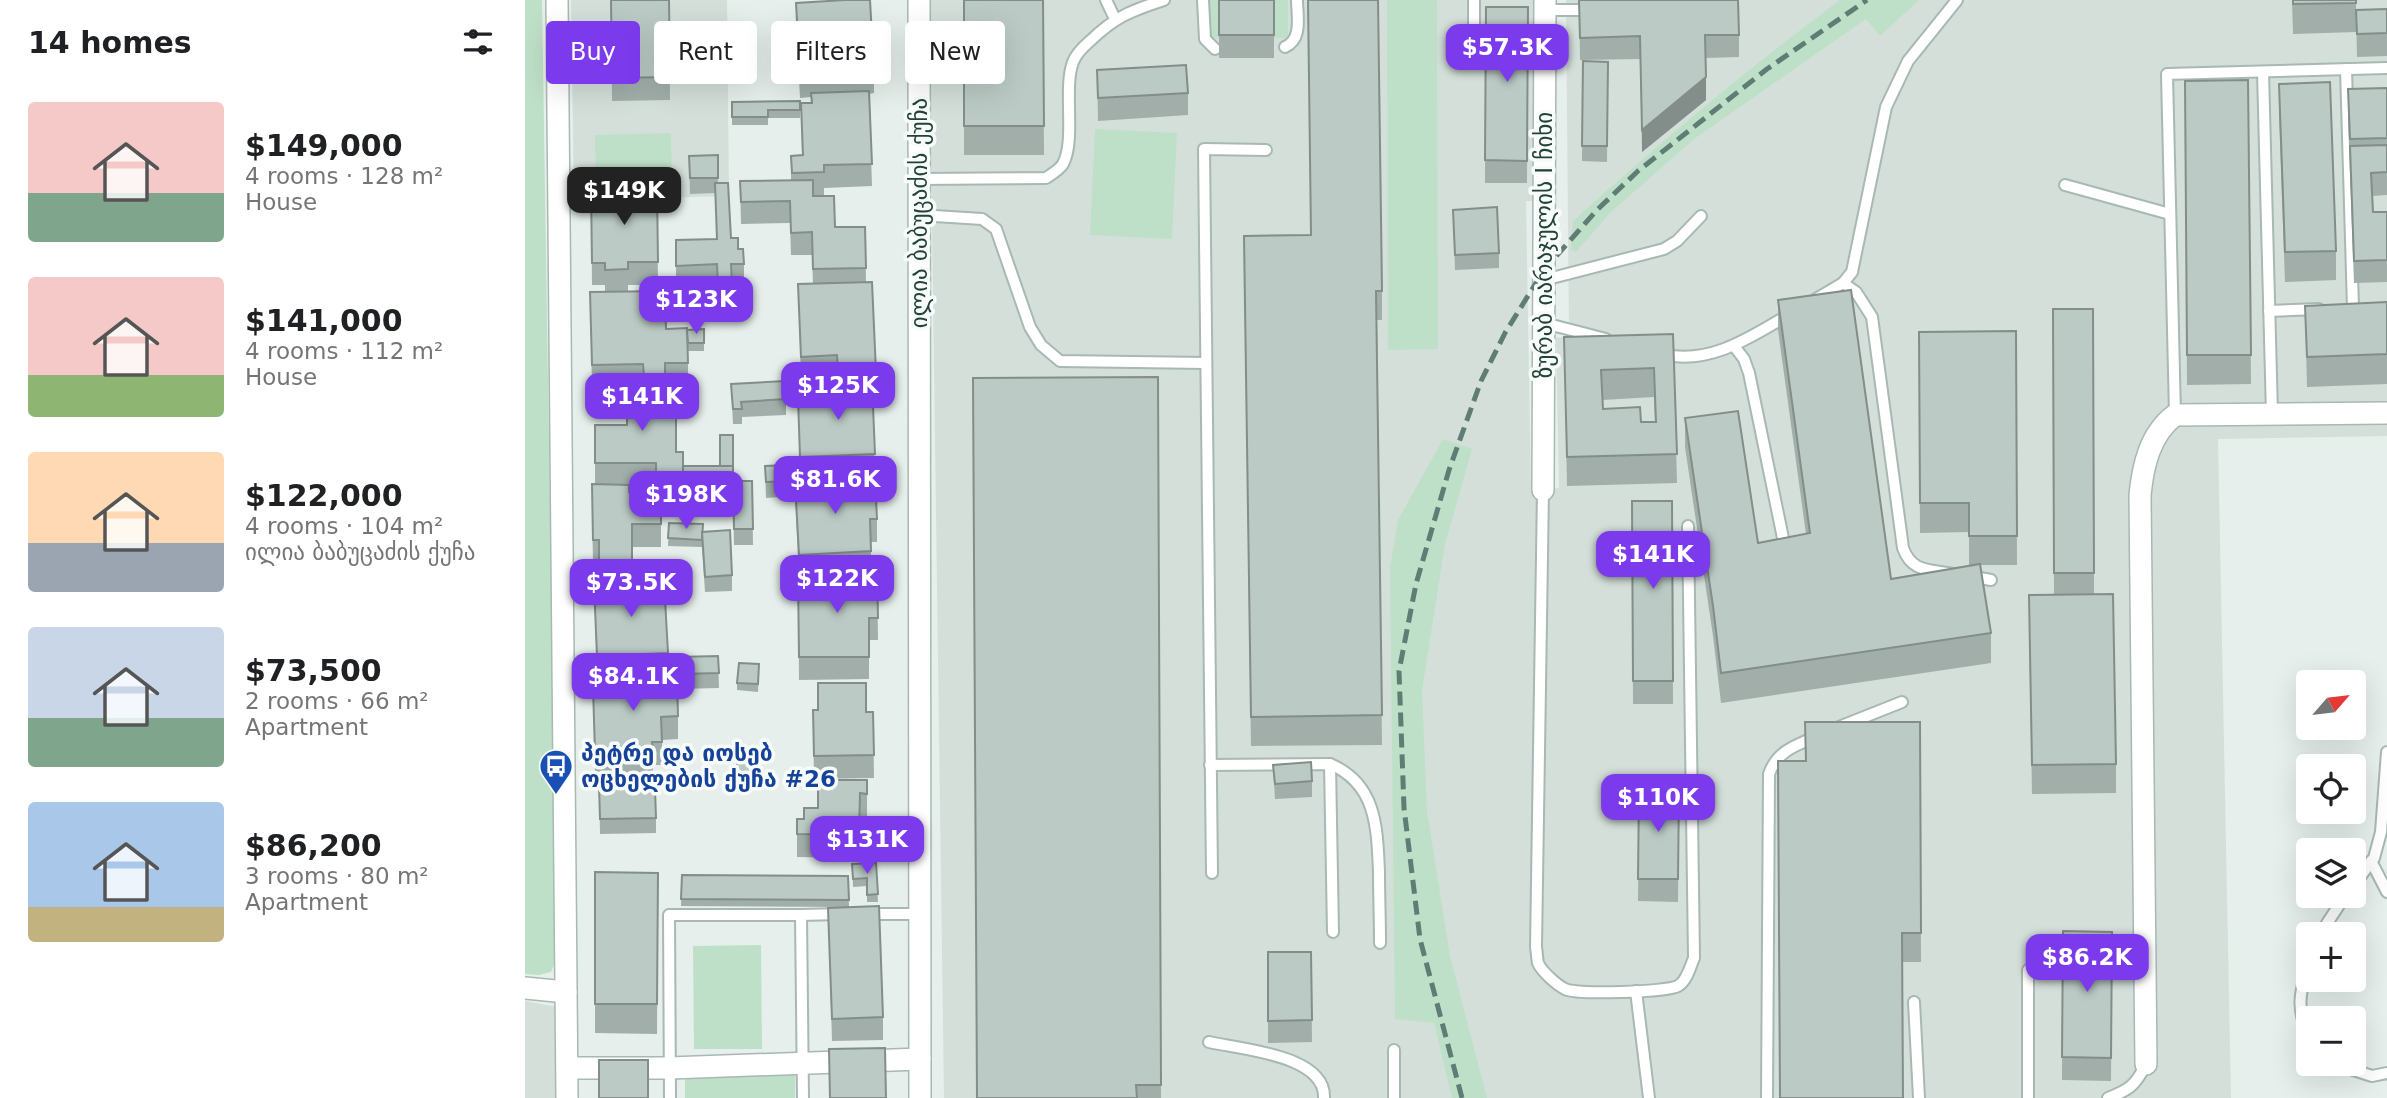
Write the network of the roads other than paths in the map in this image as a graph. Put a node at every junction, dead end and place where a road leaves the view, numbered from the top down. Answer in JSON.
{"nodes":[{"id":1,"x":557,"y":0,"type":"edge"},
{"id":2,"x":919,"y":0,"type":"edge"},
{"id":3,"x":1106,"y":0,"type":"edge"},
{"id":4,"x":1164,"y":0,"type":"edge"},
{"id":5,"x":1202,"y":0,"type":"edge"},
{"id":6,"x":1297,"y":0,"type":"edge"},
{"id":7,"x":1474,"y":0,"type":"edge"},
{"id":8,"x":1957,"y":0,"type":"edge"},
{"id":9,"x":1545,"y":5,"type":"edge"},
{"id":10,"x":1597,"y":10,"type":"edge"},
{"id":11,"x":1115,"y":19,"type":"junction"},
{"id":12,"x":1474,"y":45,"type":"dead end"},
{"id":13,"x":1285,"y":47,"type":"dead end"},
{"id":14,"x":1215,"y":48,"type":"dead end"},
{"id":15,"x":2387,"y":68,"type":"edge"},
{"id":16,"x":2346,"y":69,"type":"junction"},
{"id":17,"x":2263,"y":72,"type":"junction"},
{"id":18,"x":1266,"y":150,"type":"dead end"},
{"id":19,"x":919,"y":179,"type":"junction"},
{"id":20,"x":2066,"y":185,"type":"dead end"},
{"id":21,"x":2170,"y":214,"type":"junction"},
{"id":22,"x":919,"y":215,"type":"junction"},
{"id":23,"x":1701,"y":216,"type":"dead end"},
{"id":24,"x":1544,"y":280,"type":"junction"},
{"id":25,"x":1843,"y":284,"type":"junction"},
{"id":26,"x":1807,"y":304,"type":"edge"},
{"id":27,"x":2339,"y":308,"type":"edge"},
{"id":28,"x":2325,"y":309,"type":"edge"},
{"id":29,"x":2269,"y":311,"type":"junction"},
{"id":30,"x":1795,"y":312,"type":"edge"},
{"id":31,"x":1544,"y":324,"type":"junction"},
{"id":32,"x":1620,"y":343,"type":"edge"},
{"id":33,"x":1734,"y":346,"type":"junction"},
{"id":34,"x":1645,"y":349,"type":"edge"},
{"id":35,"x":1206,"y":363,"type":"junction"},
{"id":36,"x":2272,"y":414,"type":"junction"},
{"id":37,"x":2387,"y":414,"type":"edge"},
{"id":38,"x":2175,"y":415,"type":"junction"},
{"id":39,"x":1543,"y":490,"type":"joint"},
{"id":40,"x":1688,"y":526,"type":"dead end"},
{"id":41,"x":1784,"y":543,"type":"edge"},
{"id":42,"x":1991,"y":580,"type":"dead end"},
{"id":43,"x":1902,"y":702,"type":"dead end"},
{"id":44,"x":2387,"y":752,"type":"edge"},
{"id":45,"x":1330,"y":764,"type":"junction"},
{"id":46,"x":1210,"y":765,"type":"junction"},
{"id":47,"x":2371,"y":861,"type":"junction"},
{"id":48,"x":2366,"y":868,"type":"edge"},
{"id":49,"x":1212,"y":873,"type":"dead end"},
{"id":50,"x":2387,"y":892,"type":"edge"},
{"id":51,"x":920,"y":914,"type":"junction"},
{"id":52,"x":801,"y":915,"type":"junction"},
{"id":53,"x":1333,"y":932,"type":"dead end"},
{"id":54,"x":1380,"y":943,"type":"dead end"},
{"id":55,"x":2028,"y":970,"type":"dead end"},
{"id":56,"x":525,"y":988,"type":"edge"},
{"id":57,"x":1636,"y":991,"type":"junction"},
{"id":58,"x":566,"y":992,"type":"junction"},
{"id":59,"x":1914,"y":1002,"type":"dead end"},
{"id":60,"x":1209,"y":1042,"type":"dead end"},
{"id":61,"x":1394,"y":1050,"type":"dead end"},
{"id":62,"x":920,"y":1059,"type":"junction"},
{"id":63,"x":803,"y":1062,"type":"junction"},
{"id":64,"x":2146,"y":1064,"type":"joint"},
{"id":65,"x":670,"y":1068,"type":"junction"},
{"id":66,"x":567,"y":1069,"type":"junction"},
{"id":67,"x":2387,"y":1073,"type":"edge"},
{"id":68,"x":2366,"y":1074,"type":"edge"},
{"id":69,"x":567,"y":1098,"type":"edge"},
{"id":70,"x":670,"y":1098,"type":"edge"},
{"id":71,"x":803,"y":1098,"type":"edge"},
{"id":72,"x":920,"y":1098,"type":"edge"},
{"id":73,"x":1324,"y":1098,"type":"edge"},
{"id":74,"x":1394,"y":1098,"type":"edge"},
{"id":75,"x":1649,"y":1098,"type":"edge"},
{"id":76,"x":1767,"y":1098,"type":"edge"},
{"id":77,"x":1919,"y":1098,"type":"edge"},
{"id":78,"x":2028,"y":1098,"type":"edge"},
{"id":79,"x":2108,"y":1098,"type":"edge"}],
"edges":[{"from":1,"to":58,"type":"street"},
{"from":2,"to":19,"type":"street","name":"ილია ბაბუცაძის ქუჩა"},
{"from":3,"to":11,"type":"lane"},
{"from":4,"to":11,"type":"lane"},
{"from":5,"to":14,"type":"lane"},
{"from":6,"to":13,"type":"lane"},
{"from":7,"to":12,"type":"lane"},
{"from":8,"to":25,"type":"lane"},
{"from":9,"to":10,"type":"lane"},
{"from":9,"to":24,"type":"street","name":"ზურაბ იარაჯულის I ჩიხი"},
{"from":11,"to":19,"type":"lane"},
{"from":15,"to":16,"type":"lane"},
{"from":16,"to":17,"type":"lane"},
{"from":16,"to":27,"type":"lane"},
{"from":17,"to":21,"type":"lane"},
{"from":17,"to":29,"type":"lane"},
{"from":18,"to":35,"type":"lane"},
{"from":19,"to":22,"type":"street","name":"ილია ბაბუცაძის ქუჩა"},
{"from":20,"to":21,"type":"lane"},
{"from":21,"to":38,"type":"lane"},
{"from":22,"to":35,"type":"lane"},
{"from":22,"to":51,"type":"street","name":"ილია ბაბუცაძის ქუჩა"},
{"from":23,"to":24,"type":"lane"},
{"from":24,"to":31,"type":"street","name":"ზურაბ იარაჯულის I ჩიხი"},
{"from":25,"to":26,"type":"lane"},
{"from":25,"to":42,"type":"lane"},
{"from":28,"to":29,"type":"lane"},
{"from":29,"to":36,"type":"lane"},
{"from":30,"to":33,"type":"lane"},
{"from":31,"to":32,"type":"lane"},
{"from":31,"to":39,"type":"street","name":"ზურაბ იარაჯულის I ჩიხი"},
{"from":33,"to":34,"type":"lane"},
{"from":33,"to":41,"type":"lane"},
{"from":35,"to":46,"type":"lane"},
{"from":36,"to":37,"type":"street"},
{"from":36,"to":38,"type":"street"},
{"from":38,"to":64,"type":"street"},
{"from":39,"to":57,"type":"lane"},
{"from":40,"to":57,"type":"lane"},
{"from":43,"to":76,"type":"lane"},
{"from":44,"to":47,"type":"lane"},
{"from":45,"to":46,"type":"lane"},
{"from":45,"to":53,"type":"lane"},
{"from":45,"to":54,"type":"lane"},
{"from":46,"to":49,"type":"lane"},
{"from":47,"to":48,"type":"lane"},
{"from":47,"to":50,"type":"lane"},
{"from":51,"to":52,"type":"lane"},
{"from":51,"to":62,"type":"street","name":"ილია ბაბუცაძის ქუჩა"},
{"from":52,"to":63,"type":"lane"},
{"from":52,"to":65,"type":"lane"},
{"from":55,"to":78,"type":"lane"},
{"from":56,"to":58,"type":"street"},
{"from":57,"to":75,"type":"lane"},
{"from":58,"to":66,"type":"street"},
{"from":59,"to":77,"type":"lane"},
{"from":60,"to":73,"type":"lane"},
{"from":61,"to":74,"type":"lane"},
{"from":62,"to":63,"type":"street"},
{"from":62,"to":72,"type":"street","name":"ილია ბაბუცაძის ქუჩა"},
{"from":63,"to":65,"type":"street"},
{"from":63,"to":71,"type":"lane"},
{"from":64,"to":79,"type":"lane"},
{"from":65,"to":66,"type":"street"},
{"from":65,"to":70,"type":"lane"},
{"from":66,"to":69,"type":"street"},
{"from":67,"to":68,"type":"lane"}]}
